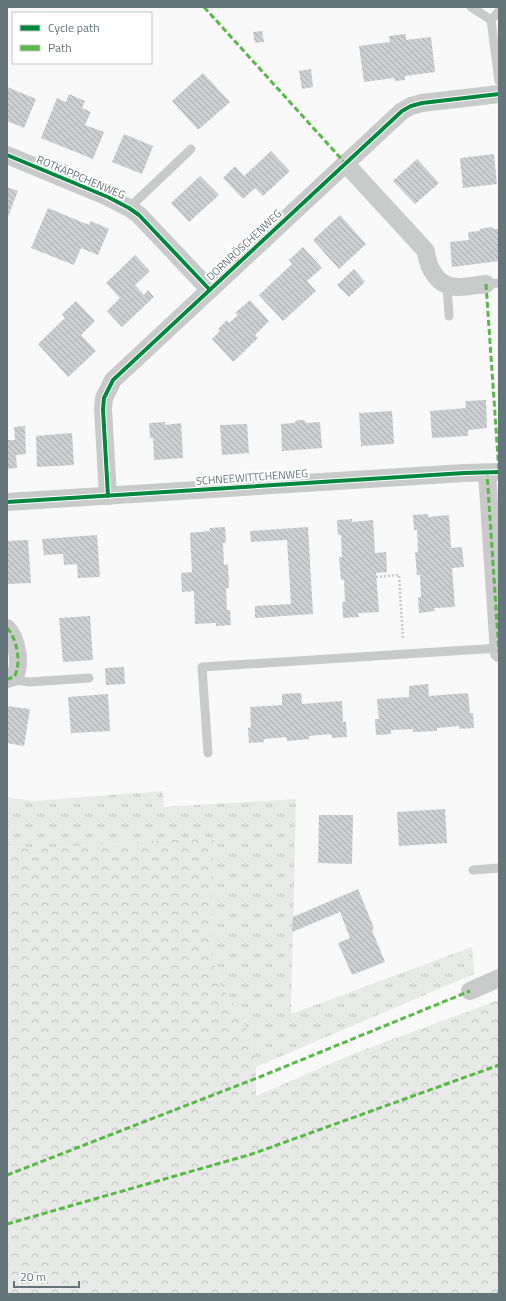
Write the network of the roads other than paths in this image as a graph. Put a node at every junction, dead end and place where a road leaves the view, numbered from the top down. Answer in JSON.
{"nodes":[{"id":1,"x":471,"y":7,"type":"edge"},
{"id":2,"x":499,"y":11,"type":"edge"},
{"id":3,"x":491,"y":20,"type":"junction"},
{"id":4,"x":499,"y":81,"type":"edge"},
{"id":5,"x":499,"y":94,"type":"edge"},
{"id":6,"x":191,"y":149,"type":"dead end"},
{"id":7,"x":7,"y":155,"type":"edge"},
{"id":8,"x":345,"y":162,"type":"junction"},
{"id":9,"x":129,"y":208,"type":"junction"},
{"id":10,"x":493,"y":283,"type":"edge"},
{"id":11,"x":447,"y":285,"type":"junction"},
{"id":12,"x":210,"y":290,"type":"junction"},
{"id":13,"x":449,"y":316,"type":"dead end"},
{"id":14,"x":493,"y":472,"type":"edge"},
{"id":15,"x":108,"y":496,"type":"junction"},
{"id":16,"x":7,"y":502,"type":"edge"},
{"id":17,"x":7,"y":628,"type":"edge"},
{"id":18,"x":499,"y":648,"type":"edge"},
{"id":19,"x":499,"y":653,"type":"edge"},
{"id":20,"x":89,"y":678,"type":"dead end"},
{"id":21,"x":8,"y":679,"type":"edge"},
{"id":22,"x":208,"y":754,"type":"dead end"},
{"id":23,"x":499,"y":868,"type":"edge"},
{"id":24,"x":473,"y":870,"type":"dead end"},
{"id":25,"x":499,"y":978,"type":"edge"},
{"id":26,"x":470,"y":991,"type":"dead end"}],
"edges":[{"from":1,"to":3,"type":"lane"},
{"from":2,"to":3,"type":"lane"},
{"from":3,"to":4,"type":"lane"},
{"from":5,"to":8,"type":"street","name":"DORNRÖSCHENWEG"},
{"from":6,"to":9,"type":"lane"},
{"from":7,"to":9,"type":"street","name":"ROTKÄPPCHENWEG"},
{"from":8,"to":11,"type":"street"},
{"from":8,"to":12,"type":"street","name":"DORNRÖSCHENWEG"},
{"from":9,"to":12,"type":"street","name":"ROTKÄPPCHENWEG"},
{"from":10,"to":11,"type":"street"},
{"from":11,"to":13,"type":"lane"},
{"from":12,"to":15,"type":"street","name":"DORNRÖSCHENWEG"},
{"from":14,"to":15,"type":"street","name":"SCHNEEWITTCHENWEG"},
{"from":14,"to":18,"type":"street"},
{"from":15,"to":16,"type":"street","name":"SCHNEEWITTCHENWEG"},
{"from":17,"to":21,"type":"street"},
{"from":18,"to":19,"type":"street"},
{"from":18,"to":22,"type":"lane"},
{"from":20,"to":21,"type":"lane"},
{"from":23,"to":24,"type":"lane"},
{"from":25,"to":26,"type":"street"}]}
